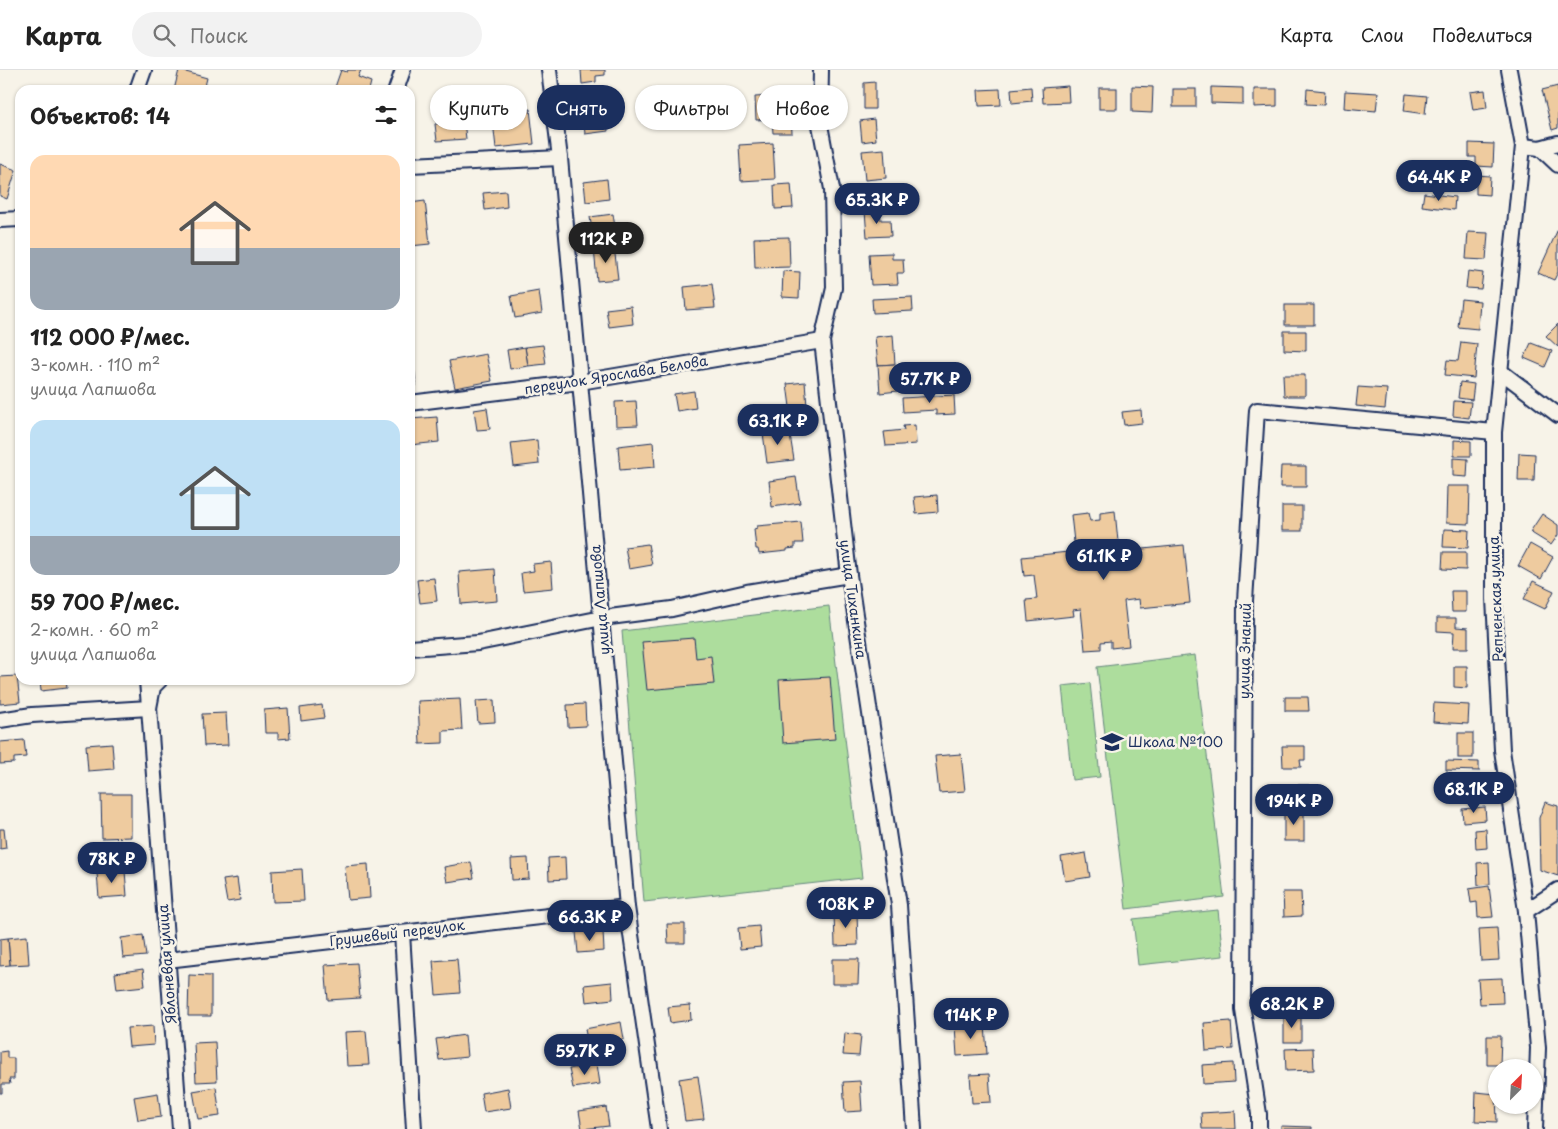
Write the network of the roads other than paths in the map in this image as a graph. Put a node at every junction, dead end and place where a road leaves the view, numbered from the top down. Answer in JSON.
{"nodes":[{"id":1,"x":144,"y":70,"type":"edge"},
{"id":2,"x":403,"y":70,"type":"edge"},
{"id":3,"x":549,"y":70,"type":"edge"},
{"id":4,"x":821,"y":70,"type":"edge"},
{"id":5,"x":1509,"y":70,"type":"edge"},
{"id":6,"x":139,"y":85,"type":"edge"},
{"id":7,"x":398,"y":85,"type":"edge"},
{"id":8,"x":1558,"y":142,"type":"edge"},
{"id":9,"x":1523,"y":146,"type":"junction"},
{"id":10,"x":1540,"y":148,"type":"junction"},
{"id":11,"x":560,"y":158,"type":"junction"},
{"id":12,"x":415,"y":165,"type":"edge"},
{"id":13,"x":1558,"y":165,"type":"edge"},
{"id":14,"x":15,"y":219,"type":"edge"},
{"id":15,"x":0,"y":220,"type":"edge"},
{"id":16,"x":822,"y":342,"type":"junction"},
{"id":17,"x":1500,"y":371,"type":"junction"},
{"id":18,"x":580,"y":382,"type":"junction"},
{"id":19,"x":415,"y":402,"type":"edge"},
{"id":20,"x":1558,"y":415,"type":"edge"},
{"id":21,"x":1494,"y":432,"type":"junction"},
{"id":22,"x":849,"y":575,"type":"junction"},
{"id":23,"x":602,"y":618,"type":"junction"},
{"id":24,"x":415,"y":648,"type":"edge"},
{"id":25,"x":147,"y":685,"type":"edge"},
{"id":26,"x":155,"y":685,"type":"edge"},
{"id":27,"x":149,"y":708,"type":"junction"},
{"id":28,"x":0,"y":720,"type":"edge"},
{"id":29,"x":1558,"y":890,"type":"edge"},
{"id":30,"x":628,"y":907,"type":"junction"},
{"id":31,"x":1526,"y":911,"type":"junction"},
{"id":32,"x":402,"y":933,"type":"junction"},
{"id":33,"x":167,"y":960,"type":"junction"},
{"id":34,"x":180,"y":1129,"type":"edge"},
{"id":35,"x":414,"y":1129,"type":"edge"},
{"id":36,"x":658,"y":1129,"type":"edge"},
{"id":37,"x":914,"y":1129,"type":"edge"},
{"id":38,"x":1259,"y":1129,"type":"edge"},
{"id":39,"x":1535,"y":1129,"type":"edge"}],
"edges":[{"from":1,"to":6,"type":"street"},
{"from":2,"to":7,"type":"street"},
{"from":3,"to":11,"type":"street","name":"улица Лапшова"},
{"from":4,"to":16,"type":"street","name":"улица Тиханкина"},
{"from":5,"to":9,"type":"street","name":"Репненская улица"},
{"from":8,"to":10,"type":"street"},
{"from":9,"to":10,"type":"street"},
{"from":9,"to":17,"type":"street","name":"Репненская улица"},
{"from":10,"to":13,"type":"street"},
{"from":11,"to":12,"type":"street"},
{"from":11,"to":18,"type":"street","name":"улица Лапшова"},
{"from":14,"to":15,"type":"street"},
{"from":16,"to":18,"type":"street","name":"переулок Ярослава Белова"},
{"from":16,"to":22,"type":"street","name":"улица Тиханкина"},
{"from":17,"to":20,"type":"street"},
{"from":17,"to":21,"type":"street","name":"Репненская улица"},
{"from":18,"to":19,"type":"street","name":"переулок Ярослава Белова"},
{"from":18,"to":23,"type":"street","name":"улица Лапшова"},
{"from":21,"to":31,"type":"street","name":"Репненская улица"},
{"from":21,"to":38,"type":"street","name":"улица Знаний"},
{"from":22,"to":23,"type":"street"},
{"from":22,"to":37,"type":"street","name":"улица Тиханкина"},
{"from":23,"to":24,"type":"street"},
{"from":23,"to":30,"type":"street","name":"улица Лапшова"},
{"from":25,"to":27,"type":"street","name":"Яблоневая улица"},
{"from":26,"to":27,"type":"street"},
{"from":27,"to":28,"type":"street"},
{"from":27,"to":33,"type":"street","name":"Яблоневая улица"},
{"from":29,"to":31,"type":"street"},
{"from":30,"to":32,"type":"street","name":"Грушевый переулок"},
{"from":30,"to":36,"type":"street","name":"улица Лапшова"},
{"from":31,"to":39,"type":"street","name":"Репненская улица"},
{"from":32,"to":33,"type":"street","name":"Грушевый переулок"},
{"from":32,"to":35,"type":"street"},
{"from":33,"to":34,"type":"street","name":"Яблоневая улица"}]}
